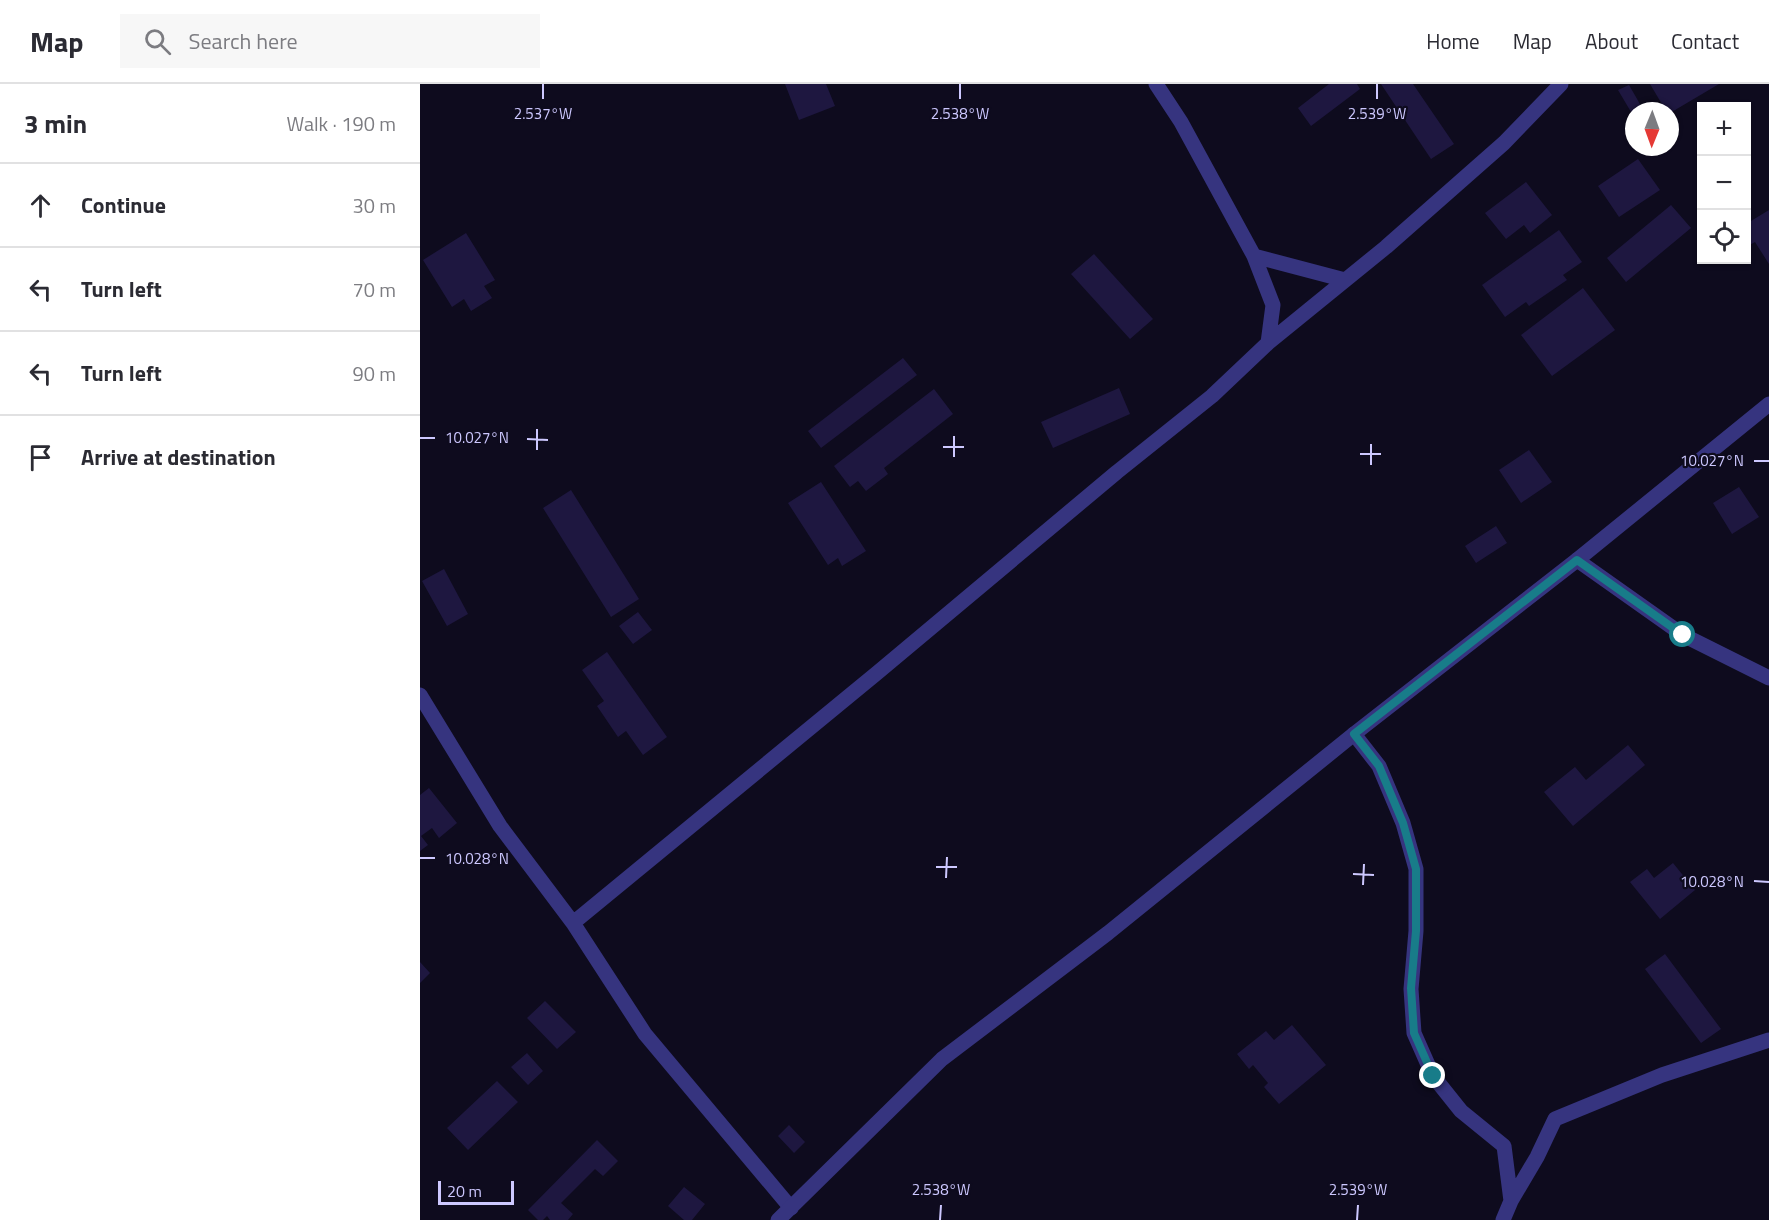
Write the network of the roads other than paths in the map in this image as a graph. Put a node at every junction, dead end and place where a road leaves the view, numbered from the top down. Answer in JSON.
{"nodes":[{"id":1,"x":1156,"y":84,"type":"edge"},
{"id":2,"x":1561,"y":84,"type":"edge"},
{"id":3,"x":1254,"y":256,"type":"junction"},
{"id":4,"x":1345,"y":280,"type":"junction"},
{"id":5,"x":1268,"y":343,"type":"junction"},
{"id":6,"x":1769,"y":404,"type":"edge"},
{"id":7,"x":1577,"y":560,"type":"junction"},
{"id":8,"x":1769,"y":678,"type":"edge"},
{"id":9,"x":420,"y":695,"type":"edge"},
{"id":10,"x":1354,"y":734,"type":"junction"},
{"id":11,"x":573,"y":923,"type":"junction"},
{"id":12,"x":1769,"y":1040,"type":"edge"},
{"id":13,"x":1511,"y":1201,"type":"junction"},
{"id":14,"x":791,"y":1208,"type":"junction"},
{"id":15,"x":778,"y":1220,"type":"edge"},
{"id":16,"x":1503,"y":1220,"type":"edge"}],
"edges":[{"from":1,"to":3,"type":"street"},
{"from":2,"to":4,"type":"street"},
{"from":3,"to":4,"type":"street"},
{"from":3,"to":5,"type":"street"},
{"from":4,"to":5,"type":"street"},
{"from":5,"to":11,"type":"street"},
{"from":6,"to":7,"type":"street"},
{"from":7,"to":8,"type":"street"},
{"from":7,"to":10,"type":"street"},
{"from":9,"to":11,"type":"street"},
{"from":10,"to":13,"type":"street"},
{"from":10,"to":14,"type":"street"},
{"from":11,"to":14,"type":"street"},
{"from":12,"to":13,"type":"street"},
{"from":13,"to":16,"type":"street"},
{"from":14,"to":15,"type":"street"}]}
